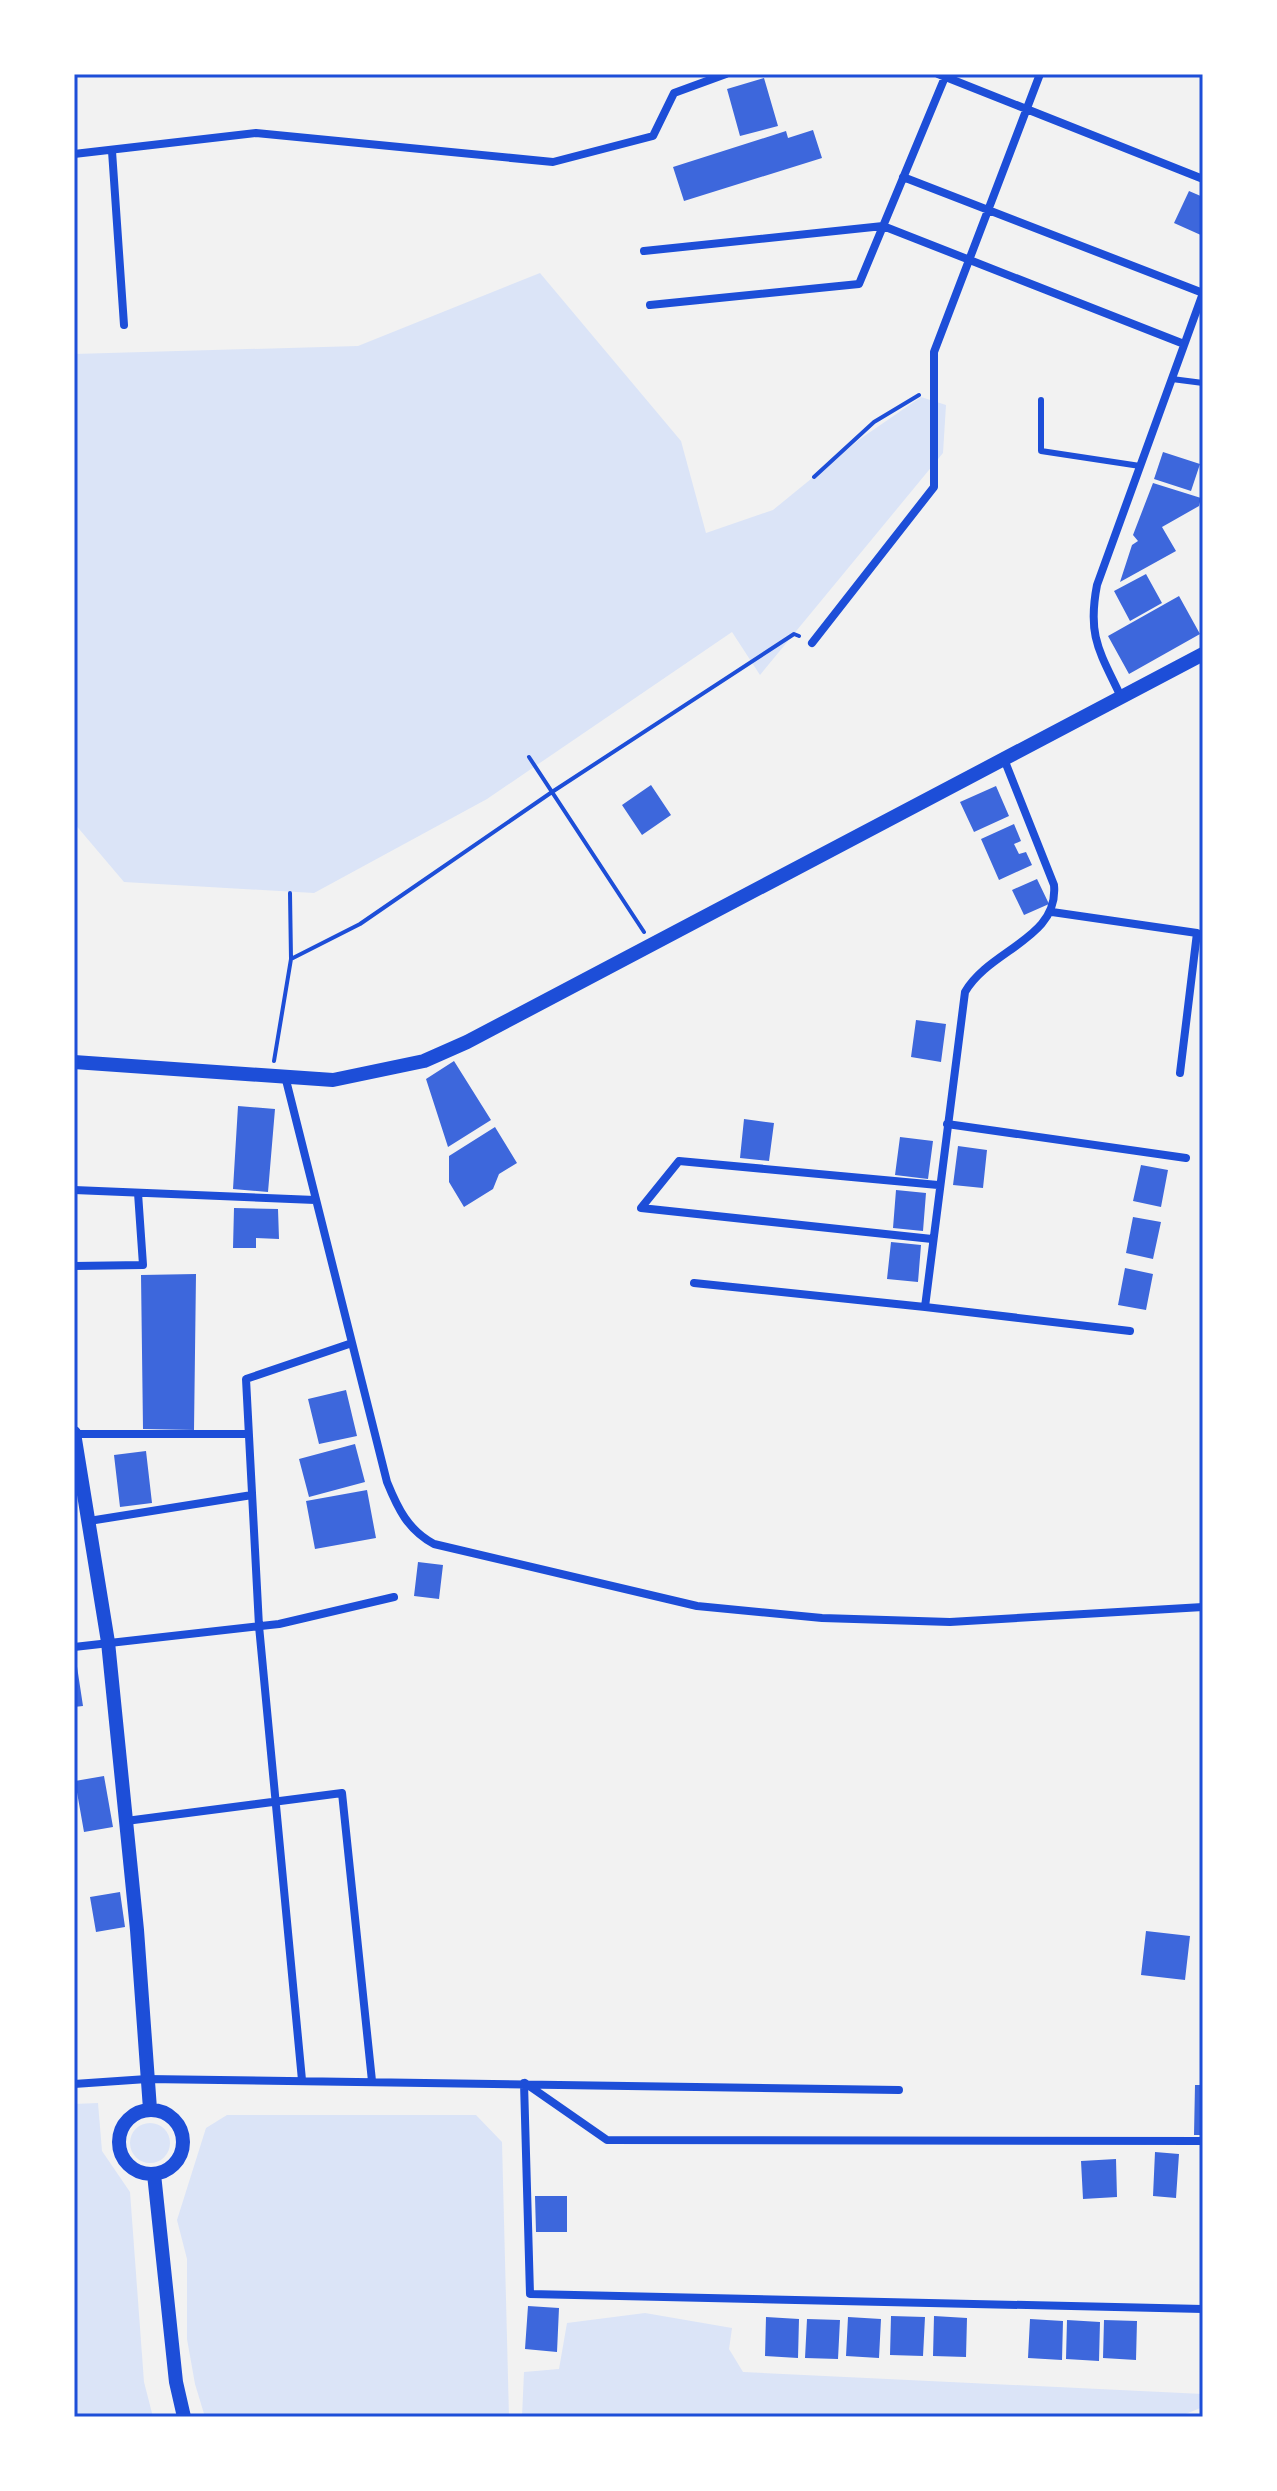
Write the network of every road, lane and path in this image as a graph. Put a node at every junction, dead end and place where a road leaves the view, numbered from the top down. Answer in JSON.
{"nodes":[{"id":1,"x":726,"y":74,"type":"edge"},
{"id":2,"x":1040,"y":74,"type":"edge"},
{"id":3,"x":941,"y":75,"type":"edge"},
{"id":4,"x":1027,"y":109,"type":"junction"},
{"id":5,"x":112,"y":151,"type":"junction"},
{"id":6,"x":74,"y":154,"type":"edge"},
{"id":7,"x":903,"y":177,"type":"junction"},
{"id":8,"x":1203,"y":179,"type":"edge"},
{"id":9,"x":989,"y":210,"type":"junction"},
{"id":10,"x":883,"y":226,"type":"junction"},
{"id":11,"x":644,"y":251,"type":"dead end"},
{"id":12,"x":969,"y":260,"type":"junction"},
{"id":13,"x":1203,"y":293,"type":"edge"},
{"id":14,"x":650,"y":305,"type":"dead end"},
{"id":15,"x":124,"y":325,"type":"dead end"},
{"id":16,"x":1184,"y":344,"type":"junction"},
{"id":17,"x":1172,"y":379,"type":"junction"},
{"id":18,"x":1203,"y":383,"type":"edge"},
{"id":19,"x":935,"y":386,"type":"junction"},
{"id":20,"x":1041,"y":400,"type":"dead end"},
{"id":21,"x":1140,"y":466,"type":"junction"},
{"id":22,"x":814,"y":477,"type":"dead end"},
{"id":23,"x":812,"y":643,"type":"joint"},
{"id":24,"x":1203,"y":654,"type":"edge"},
{"id":25,"x":1121,"y":697,"type":"junction"},
{"id":26,"x":529,"y":757,"type":"dead end"},
{"id":27,"x":1004,"y":759,"type":"junction"},
{"id":28,"x":552,"y":792,"type":"junction"},
{"id":29,"x":290,"y":893,"type":"dead end"},
{"id":30,"x":1052,"y":912,"type":"junction"},
{"id":31,"x":653,"y":944,"type":"junction"},
{"id":32,"x":291,"y":959,"type":"junction"},
{"id":33,"x":74,"y":1062,"type":"edge"},
{"id":34,"x":1180,"y":1073,"type":"dead end"},
{"id":35,"x":279,"y":1079,"type":"junction"},
{"id":36,"x":947,"y":1124,"type":"junction"},
{"id":37,"x":1186,"y":1158,"type":"dead end"},
{"id":38,"x":938,"y":1185,"type":"junction"},
{"id":39,"x":74,"y":1190,"type":"edge"},
{"id":40,"x":138,"y":1193,"type":"junction"},
{"id":41,"x":315,"y":1200,"type":"junction"},
{"id":42,"x":932,"y":1239,"type":"junction"},
{"id":43,"x":74,"y":1266,"type":"edge"},
{"id":44,"x":694,"y":1283,"type":"dead end"},
{"id":45,"x":925,"y":1307,"type":"junction"},
{"id":46,"x":1130,"y":1331,"type":"dead end"},
{"id":47,"x":352,"y":1343,"type":"junction"},
{"id":48,"x":74,"y":1433,"type":"edge"},
{"id":49,"x":248,"y":1434,"type":"junction"},
{"id":50,"x":252,"y":1495,"type":"junction"},
{"id":51,"x":89,"y":1521,"type":"junction"},
{"id":52,"x":394,"y":1597,"type":"dead end"},
{"id":53,"x":1203,"y":1607,"type":"edge"},
{"id":54,"x":259,"y":1626,"type":"junction"},
{"id":55,"x":108,"y":1642,"type":"junction"},
{"id":56,"x":74,"y":1647,"type":"edge"},
{"id":57,"x":276,"y":1801,"type":"junction"},
{"id":58,"x":126,"y":1821,"type":"junction"},
{"id":59,"x":147,"y":2079,"type":"junction"},
{"id":60,"x":302,"y":2080,"type":"junction"},
{"id":61,"x":372,"y":2081,"type":"junction"},
{"id":62,"x":524,"y":2083,"type":"junction"},
{"id":63,"x":74,"y":2084,"type":"edge"},
{"id":64,"x":899,"y":2090,"type":"dead end"},
{"id":65,"x":150,"y":2109,"type":"junction"},
{"id":66,"x":1203,"y":2141,"type":"edge"},
{"id":67,"x":154,"y":2174,"type":"junction"},
{"id":68,"x":1203,"y":2309,"type":"edge"},
{"id":69,"x":184,"y":2417,"type":"edge"}],
"edges":[{"from":1,"to":5,"type":"street"},
{"from":2,"to":4,"type":"street"},
{"from":3,"to":4,"type":"street"},
{"from":3,"to":7,"type":"street"},
{"from":4,"to":8,"type":"street"},
{"from":4,"to":9,"type":"street"},
{"from":5,"to":6,"type":"street"},
{"from":5,"to":15,"type":"street"},
{"from":7,"to":9,"type":"street"},
{"from":7,"to":10,"type":"street"},
{"from":9,"to":12,"type":"street"},
{"from":9,"to":13,"type":"street"},
{"from":10,"to":11,"type":"street"},
{"from":10,"to":12,"type":"street"},
{"from":10,"to":14,"type":"street"},
{"from":12,"to":16,"type":"street"},
{"from":12,"to":19,"type":"street"},
{"from":13,"to":16,"type":"street"},
{"from":16,"to":17,"type":"street"},
{"from":17,"to":18,"type":"lane"},
{"from":17,"to":21,"type":"street"},
{"from":19,"to":22,"type":"path"},
{"from":19,"to":23,"type":"street"},
{"from":20,"to":21,"type":"lane"},
{"from":21,"to":25,"type":"street"},
{"from":23,"to":28,"type":"path"},
{"from":24,"to":25,"type":"street"},
{"from":25,"to":27,"type":"street"},
{"from":26,"to":28,"type":"path"},
{"from":27,"to":30,"type":"street"},
{"from":27,"to":31,"type":"street"},
{"from":28,"to":31,"type":"path"},
{"from":28,"to":32,"type":"path"},
{"from":29,"to":32,"type":"path"},
{"from":30,"to":34,"type":"street"},
{"from":30,"to":36,"type":"street"},
{"from":31,"to":35,"type":"street"},
{"from":32,"to":35,"type":"path"},
{"from":33,"to":35,"type":"street"},
{"from":35,"to":41,"type":"street"},
{"from":36,"to":37,"type":"street"},
{"from":36,"to":38,"type":"street"},
{"from":38,"to":42,"type":"street"},
{"from":38,"to":42,"type":"street"},
{"from":39,"to":40,"type":"street"},
{"from":40,"to":41,"type":"street"},
{"from":40,"to":43,"type":"street"},
{"from":41,"to":47,"type":"street"},
{"from":42,"to":45,"type":"street"},
{"from":44,"to":45,"type":"street"},
{"from":45,"to":46,"type":"street"},
{"from":47,"to":49,"type":"street"},
{"from":47,"to":53,"type":"street"},
{"from":48,"to":49,"type":"street"},
{"from":48,"to":51,"type":"street"},
{"from":49,"to":50,"type":"street"},
{"from":50,"to":51,"type":"street"},
{"from":50,"to":54,"type":"street"},
{"from":51,"to":55,"type":"street"},
{"from":52,"to":54,"type":"street"},
{"from":54,"to":55,"type":"street"},
{"from":54,"to":57,"type":"street"},
{"from":55,"to":56,"type":"street"},
{"from":55,"to":58,"type":"street"},
{"from":57,"to":58,"type":"street"},
{"from":57,"to":60,"type":"street"},
{"from":57,"to":61,"type":"street"},
{"from":58,"to":59,"type":"street"},
{"from":59,"to":60,"type":"street"},
{"from":59,"to":63,"type":"street"},
{"from":59,"to":65,"type":"street"},
{"from":60,"to":61,"type":"street"},
{"from":61,"to":62,"type":"street"},
{"from":62,"to":64,"type":"street"},
{"from":62,"to":66,"type":"street"},
{"from":62,"to":68,"type":"street"},
{"from":65,"to":67,"type":"street"},
{"from":65,"to":67,"type":"street"},
{"from":67,"to":69,"type":"street"}]}
